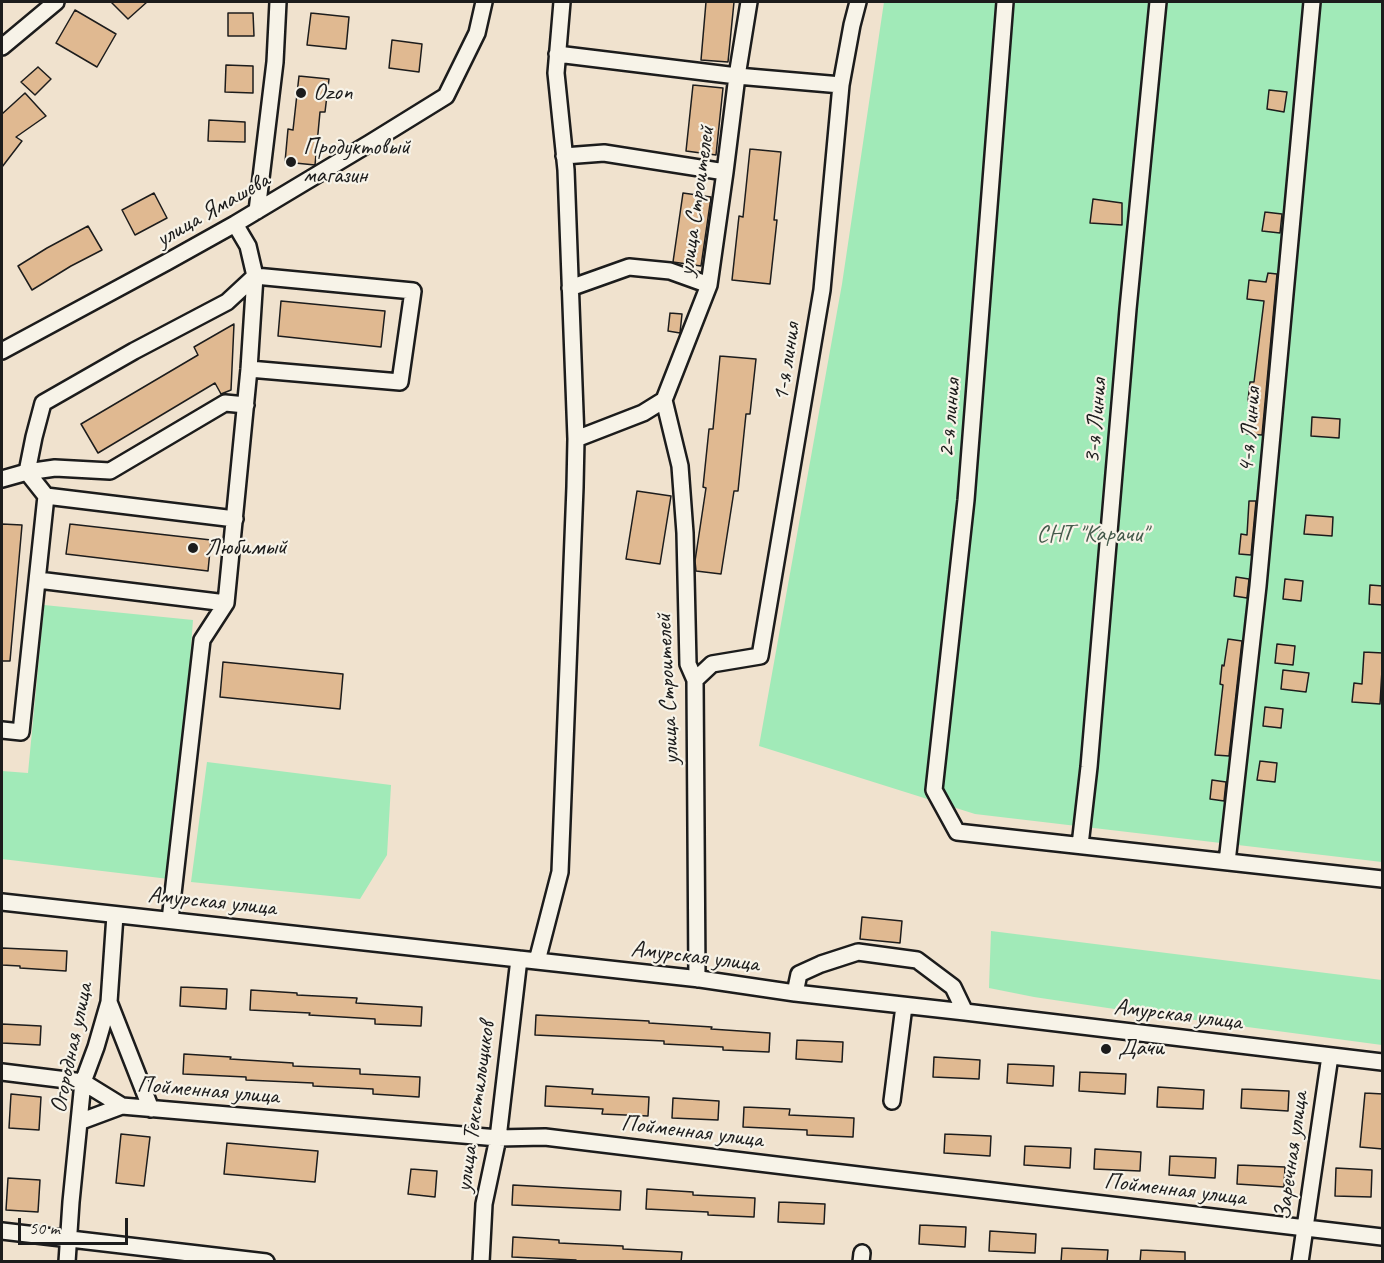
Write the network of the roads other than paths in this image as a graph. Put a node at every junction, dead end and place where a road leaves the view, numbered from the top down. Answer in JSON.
{"nodes":[{"id":1,"x":56,"y":2,"type":"edge"},
{"id":2,"x":278,"y":2,"type":"edge"},
{"id":3,"x":484,"y":2,"type":"edge"},
{"id":4,"x":562,"y":2,"type":"edge"},
{"id":5,"x":748,"y":2,"type":"edge"},
{"id":6,"x":858,"y":2,"type":"edge"},
{"id":7,"x":1005,"y":2,"type":"edge"},
{"id":8,"x":1158,"y":2,"type":"edge"},
{"id":9,"x":1312,"y":2,"type":"edge"},
{"id":10,"x":2,"y":47,"type":"edge"},
{"id":11,"x":557,"y":54,"type":"junction"},
{"id":12,"x":737,"y":75,"type":"junction"},
{"id":13,"x":841,"y":86,"type":"junction"},
{"id":14,"x":564,"y":156,"type":"junction"},
{"id":15,"x":725,"y":172,"type":"junction"},
{"id":16,"x":258,"y":211,"type":"junction"},
{"id":17,"x":235,"y":224,"type":"junction"},
{"id":18,"x":255,"y":276,"type":"junction"},
{"id":19,"x":709,"y":285,"type":"junction"},
{"id":20,"x":570,"y":288,"type":"junction"},
{"id":21,"x":2,"y":351,"type":"edge"},
{"id":22,"x":249,"y":369,"type":"junction"},
{"id":23,"x":664,"y":400,"type":"junction"},
{"id":24,"x":246,"y":405,"type":"junction"},
{"id":25,"x":576,"y":439,"type":"junction"},
{"id":26,"x":27,"y":471,"type":"junction"},
{"id":27,"x":2,"y":479,"type":"edge"},
{"id":28,"x":46,"y":496,"type":"junction"},
{"id":29,"x":235,"y":519,"type":"junction"},
{"id":30,"x":38,"y":580,"type":"junction"},
{"id":31,"x":226,"y":603,"type":"junction"},
{"id":32,"x":695,"y":680,"type":"junction"},
{"id":33,"x":2,"y":730,"type":"edge"},
{"id":34,"x":1080,"y":845,"type":"junction"},
{"id":35,"x":1227,"y":862,"type":"junction"},
{"id":36,"x":1383,"y":879,"type":"edge"},
{"id":37,"x":2,"y":902,"type":"edge"},
{"id":38,"x":115,"y":915,"type":"junction"},
{"id":39,"x":170,"y":920,"type":"junction"},
{"id":40,"x":519,"y":959,"type":"junction"},
{"id":41,"x":537,"y":961,"type":"junction"},
{"id":42,"x":697,"y":978,"type":"junction"},
{"id":43,"x":795,"y":993,"type":"junction"},
{"id":44,"x":109,"y":1002,"type":"junction"},
{"id":45,"x":904,"y":1006,"type":"junction"},
{"id":46,"x":965,"y":1012,"type":"junction"},
{"id":47,"x":1330,"y":1056,"type":"junction"},
{"id":48,"x":1383,"y":1062,"type":"edge"},
{"id":49,"x":2,"y":1072,"type":"edge"},
{"id":50,"x":84,"y":1082,"type":"junction"},
{"id":51,"x":892,"y":1101,"type":"dead end"},
{"id":52,"x":122,"y":1106,"type":"junction"},
{"id":53,"x":152,"y":1109,"type":"junction"},
{"id":54,"x":79,"y":1122,"type":"junction"},
{"id":55,"x":498,"y":1138,"type":"junction"},
{"id":56,"x":1305,"y":1228,"type":"junction"},
{"id":57,"x":2,"y":1232,"type":"edge"},
{"id":58,"x":1383,"y":1237,"type":"edge"},
{"id":59,"x":69,"y":1238,"type":"junction"},
{"id":60,"x":68,"y":1262,"type":"edge"},
{"id":61,"x":266,"y":1262,"type":"edge"},
{"id":62,"x":481,"y":1262,"type":"edge"},
{"id":63,"x":1300,"y":1262,"type":"edge"}],
"edges":[{"from":1,"to":10,"type":"street"},
{"from":2,"to":16,"type":"street"},
{"from":3,"to":16,"type":"street","name":"улица Ямашева"},
{"from":4,"to":11,"type":"street"},
{"from":5,"to":12,"type":"street","name":"улица Строителей"},
{"from":6,"to":13,"type":"street","name":"1-я линия"},
{"from":7,"to":34,"type":"street","name":"2-я линия"},
{"from":8,"to":34,"type":"street","name":"3-я Линия"},
{"from":9,"to":35,"type":"street","name":"4-я Линия"},
{"from":11,"to":12,"type":"street"},
{"from":11,"to":14,"type":"street"},
{"from":12,"to":13,"type":"street"},
{"from":12,"to":15,"type":"street","name":"улица Строителей"},
{"from":13,"to":32,"type":"street","name":"1-я линия"},
{"from":14,"to":15,"type":"street"},
{"from":14,"to":20,"type":"street"},
{"from":15,"to":19,"type":"street","name":"улица Строителей"},
{"from":16,"to":17,"type":"street","name":"улица Ямашева"},
{"from":17,"to":18,"type":"street"},
{"from":17,"to":21,"type":"street","name":"улица Ямашева"},
{"from":18,"to":22,"type":"street"},
{"from":18,"to":22,"type":"street"},
{"from":18,"to":26,"type":"street"},
{"from":19,"to":20,"type":"street"},
{"from":19,"to":23,"type":"street","name":"улица Строителей"},
{"from":20,"to":25,"type":"street"},
{"from":22,"to":24,"type":"street"},
{"from":23,"to":25,"type":"street"},
{"from":23,"to":32,"type":"street","name":"улица Строителей"},
{"from":24,"to":26,"type":"street"},
{"from":24,"to":29,"type":"street"},
{"from":25,"to":41,"type":"street"},
{"from":26,"to":27,"type":"street"},
{"from":26,"to":28,"type":"street"},
{"from":28,"to":29,"type":"street"},
{"from":28,"to":30,"type":"street"},
{"from":29,"to":31,"type":"street"},
{"from":30,"to":31,"type":"street"},
{"from":30,"to":33,"type":"street"},
{"from":31,"to":39,"type":"street"},
{"from":32,"to":42,"type":"street","name":"улица Строителей"},
{"from":34,"to":35,"type":"street"},
{"from":35,"to":36,"type":"street"},
{"from":37,"to":38,"type":"street","name":"Амурская улица"},
{"from":38,"to":39,"type":"street","name":"Амурская улица"},
{"from":38,"to":44,"type":"street","name":"Огородная улица"},
{"from":39,"to":40,"type":"street","name":"Амурская улица"},
{"from":40,"to":41,"type":"street","name":"Амурская улица"},
{"from":40,"to":55,"type":"street","name":"улица Текстильщиков"},
{"from":41,"to":42,"type":"street","name":"Амурская улица"},
{"from":42,"to":43,"type":"street","name":"Амурская улица"},
{"from":43,"to":45,"type":"street","name":"Амурская улица"},
{"from":43,"to":46,"type":"street"},
{"from":44,"to":50,"type":"street","name":"Огородная улица"},
{"from":44,"to":53,"type":"street"},
{"from":45,"to":46,"type":"street","name":"Амурская улица"},
{"from":45,"to":51,"type":"street"},
{"from":46,"to":47,"type":"street","name":"Амурская улица"},
{"from":47,"to":48,"type":"street","name":"Амурская улица"},
{"from":47,"to":56,"type":"street","name":"Заречная улица"},
{"from":49,"to":50,"type":"street","name":"Пойменная улица"},
{"from":50,"to":52,"type":"street","name":"Пойменная улица"},
{"from":50,"to":54,"type":"street","name":"Огородная улица"},
{"from":52,"to":53,"type":"street","name":"Пойменная улица"},
{"from":52,"to":54,"type":"street"},
{"from":53,"to":55,"type":"street","name":"Пойменная улица"},
{"from":54,"to":59,"type":"street","name":"Огородная улица"},
{"from":55,"to":56,"type":"street","name":"Пойменная улица"},
{"from":55,"to":62,"type":"street","name":"улица Текстильщиков"},
{"from":56,"to":58,"type":"street","name":"Пойменная улица"},
{"from":56,"to":63,"type":"street","name":"Заречная улица"},
{"from":57,"to":59,"type":"street"},
{"from":59,"to":60,"type":"street","name":"Огородная улица"},
{"from":59,"to":61,"type":"street"}]}
